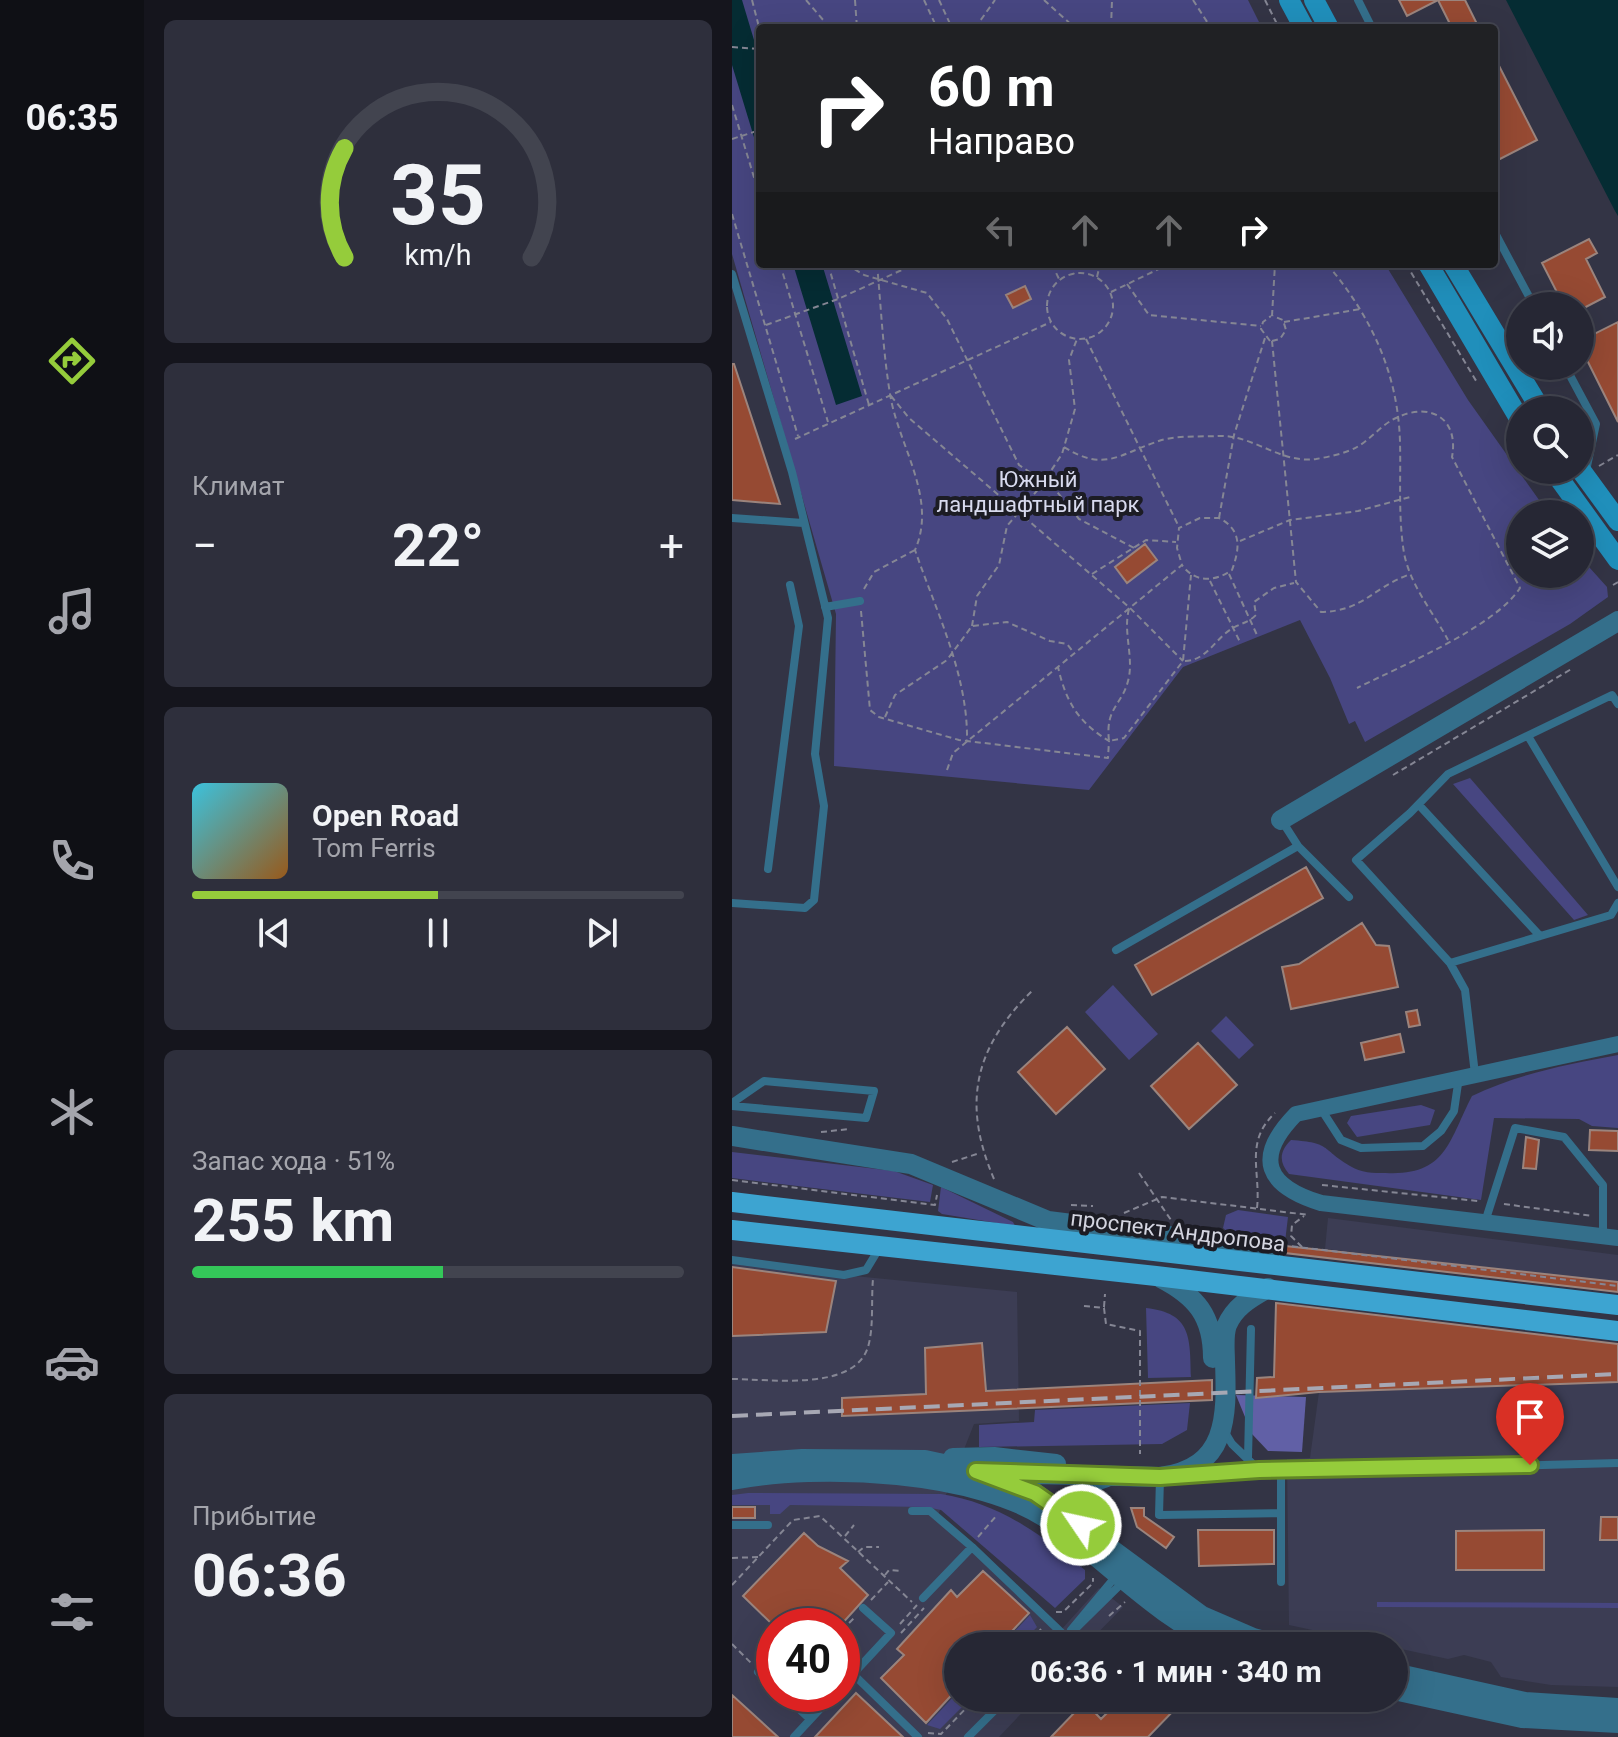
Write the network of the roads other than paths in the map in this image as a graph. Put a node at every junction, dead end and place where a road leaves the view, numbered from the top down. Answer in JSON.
{"nodes":[{"id":1,"x":1289,"y":0,"type":"edge"},
{"id":2,"x":1314,"y":0,"type":"edge"},
{"id":3,"x":1358,"y":0,"type":"edge"},
{"id":4,"x":1302,"y":24,"type":"edge"},
{"id":5,"x":1327,"y":24,"type":"edge"},
{"id":6,"x":1370,"y":24,"type":"edge"},
{"id":7,"x":1498,"y":238,"type":"edge"},
{"id":8,"x":1430,"y":268,"type":"edge"},
{"id":9,"x":1455,"y":268,"type":"edge"},
{"id":10,"x":732,"y":274,"type":"edge"},
{"id":11,"x":1527,"y":292,"type":"edge"},
{"id":12,"x":1533,"y":396,"type":"edge"},
{"id":13,"x":1506,"y":409,"type":"edge"},
{"id":14,"x":1563,"y":484,"type":"edge"},
{"id":15,"x":1591,"y":484,"type":"edge"},
{"id":16,"x":732,"y":518,"type":"edge"},
{"id":17,"x":1618,"y":521,"type":"edge"},
{"id":18,"x":803,"y":523,"type":"junction"},
{"id":19,"x":1618,"y":560,"type":"edge"},
{"id":20,"x":790,"y":585,"type":"dead end"},
{"id":21,"x":860,"y":601,"type":"road end"},
{"id":22,"x":825,"y":607,"type":"junction"},
{"id":23,"x":1616,"y":622,"type":"edge"},
{"id":24,"x":1618,"y":704,"type":"edge"},
{"id":25,"x":1528,"y":736,"type":"junction"},
{"id":26,"x":1419,"y":805,"type":"junction"},
{"id":27,"x":1281,"y":820,"type":"joint"},
{"id":28,"x":1298,"y":846,"type":"junction"},
{"id":29,"x":768,"y":869,"type":"dead end"},
{"id":30,"x":1618,"y":887,"type":"edge"},
{"id":31,"x":1349,"y":897,"type":"dead end"},
{"id":32,"x":732,"y":903,"type":"edge"},
{"id":33,"x":1618,"y":903,"type":"edge"},
{"id":34,"x":1540,"y":936,"type":"junction"},
{"id":35,"x":1116,"y":950,"type":"dead end"},
{"id":36,"x":1450,"y":963,"type":"junction"},
{"id":37,"x":1618,"y":1044,"type":"edge"},
{"id":38,"x":1467,"y":1075,"type":"junction"},
{"id":39,"x":732,"y":1104,"type":"edge"},
{"id":40,"x":1321,"y":1109,"type":"junction"},
{"id":41,"x":732,"y":1136,"type":"edge"},
{"id":42,"x":732,"y":1202,"type":"edge"},
{"id":43,"x":1485,"y":1222,"type":"junction"},
{"id":44,"x":735,"y":1232,"type":"edge"},
{"id":45,"x":1610,"y":1236,"type":"edge"},
{"id":46,"x":881,"y":1246,"type":"junction"},
{"id":47,"x":732,"y":1260,"type":"edge"},
{"id":48,"x":1312,"y":1271,"type":"junction"},
{"id":49,"x":1156,"y":1276,"type":"junction"},
{"id":50,"x":1268,"y":1288,"type":"junction"},
{"id":51,"x":1618,"y":1305,"type":"edge"},
{"id":52,"x":1251,"y":1329,"type":"dead end"},
{"id":53,"x":1618,"y":1331,"type":"edge"},
{"id":54,"x":1213,"y":1405,"type":"junction"},
{"id":55,"x":1223,"y":1431,"type":"junction"},
{"id":56,"x":1248,"y":1458,"type":"junction"},
{"id":57,"x":925,"y":1460,"type":"junction"},
{"id":58,"x":1618,"y":1463,"type":"edge"},
{"id":59,"x":732,"y":1464,"type":"edge"},
{"id":60,"x":1049,"y":1464,"type":"junction"},
{"id":61,"x":1259,"y":1470,"type":"junction"},
{"id":62,"x":1281,"y":1470,"type":"junction"},
{"id":63,"x":976,"y":1471,"type":"junction"},
{"id":64,"x":910,"y":1476,"type":"junction"},
{"id":65,"x":1168,"y":1476,"type":"junction"},
{"id":66,"x":1111,"y":1477,"type":"junction"},
{"id":67,"x":732,"y":1480,"type":"edge"},
{"id":68,"x":1028,"y":1482,"type":"junction"},
{"id":69,"x":912,"y":1511,"type":"dead end"},
{"id":70,"x":1036,"y":1511,"type":"junction"},
{"id":71,"x":1281,"y":1513,"type":"junction"},
{"id":72,"x":732,"y":1525,"type":"edge"},
{"id":73,"x":768,"y":1525,"type":"dead end"},
{"id":74,"x":1097,"y":1536,"type":"junction"},
{"id":75,"x":972,"y":1547,"type":"junction"},
{"id":76,"x":1121,"y":1577,"type":"junction"},
{"id":77,"x":1281,"y":1582,"type":"dead end"},
{"id":78,"x":921,"y":1604,"type":"road end"},
{"id":79,"x":863,"y":1608,"type":"dead end"},
{"id":80,"x":1061,"y":1632,"type":"edge"},
{"id":81,"x":1069,"y":1632,"type":"edge"},
{"id":82,"x":1198,"y":1632,"type":"edge"},
{"id":83,"x":1240,"y":1632,"type":"edge"},
{"id":84,"x":860,"y":1668,"type":"edge"},
{"id":85,"x":1408,"y":1676,"type":"edge"},
{"id":86,"x":860,"y":1680,"type":"edge"},
{"id":87,"x":1408,"y":1693,"type":"edge"},
{"id":88,"x":1618,"y":1708,"type":"edge"},
{"id":89,"x":802,"y":1712,"type":"edge"},
{"id":90,"x":817,"y":1712,"type":"edge"},
{"id":91,"x":993,"y":1712,"type":"edge"},
{"id":92,"x":810,"y":1719,"type":"junction"},
{"id":93,"x":1618,"y":1723,"type":"edge"},
{"id":94,"x":921,"y":1734,"type":"edge"},
{"id":95,"x":794,"y":1737,"type":"edge"},
{"id":96,"x":968,"y":1737,"type":"edge"}],
"edges":[{"from":1,"to":4,"type":"main road"},
{"from":2,"to":5,"type":"main road"},
{"from":3,"to":6,"type":"lane"},
{"from":7,"to":11,"type":"lane"},
{"from":8,"to":13,"type":"main road"},
{"from":9,"to":12,"type":"main road"},
{"from":10,"to":18,"type":"lane"},
{"from":14,"to":19,"type":"main road"},
{"from":15,"to":17,"type":"main road"},
{"from":16,"to":18,"type":"lane"},
{"from":18,"to":22,"type":"lane"},
{"from":20,"to":29,"type":"lane"},
{"from":21,"to":22,"type":"lane"},
{"from":22,"to":32,"type":"lane"},
{"from":23,"to":27,"type":"street"},
{"from":24,"to":25,"type":"lane"},
{"from":25,"to":26,"type":"lane"},
{"from":25,"to":30,"type":"lane"},
{"from":26,"to":34,"type":"lane"},
{"from":26,"to":36,"type":"lane"},
{"from":27,"to":28,"type":"lane"},
{"from":28,"to":31,"type":"lane"},
{"from":28,"to":35,"type":"lane"},
{"from":33,"to":34,"type":"lane"},
{"from":34,"to":36,"type":"lane"},
{"from":36,"to":38,"type":"lane"},
{"from":37,"to":38,"type":"street"},
{"from":38,"to":40,"type":"street"},
{"from":38,"to":40,"type":"lane"},
{"from":39,"to":39,"type":"lane"},
{"from":40,"to":43,"type":"street"},
{"from":41,"to":48,"type":"street"},
{"from":42,"to":48,"type":"main road","name":"проспект Андропова"},
{"from":43,"to":45,"type":"street"},
{"from":43,"to":45,"type":"lane"},
{"from":44,"to":46,"type":"main road","name":"проспект Андропова"},
{"from":46,"to":47,"type":"lane"},
{"from":46,"to":49,"type":"main road","name":"проспект Андропова"},
{"from":48,"to":51,"type":"main road","name":"проспект Андропова"},
{"from":49,"to":50,"type":"main road","name":"проспект Андропова"},
{"from":49,"to":54,"type":"street"},
{"from":50,"to":53,"type":"main road","name":"проспект Андропова"},
{"from":50,"to":55,"type":"street"},
{"from":52,"to":56,"type":"lane"},
{"from":54,"to":55,"type":"lane"},
{"from":54,"to":60,"type":"street"},
{"from":55,"to":56,"type":"lane"},
{"from":55,"to":65,"type":"street"},
{"from":56,"to":61,"type":"lane"},
{"from":57,"to":59,"type":"street"},
{"from":57,"to":60,"type":"street"},
{"from":57,"to":63,"type":"street"},
{"from":58,"to":62,"type":"lane"},
{"from":60,"to":68,"type":"street"},
{"from":61,"to":62,"type":"lane"},
{"from":61,"to":65,"type":"lane"},
{"from":62,"to":71,"type":"lane"},
{"from":63,"to":64,"type":"street"},
{"from":63,"to":68,"type":"street"},
{"from":64,"to":67,"type":"street"},
{"from":64,"to":70,"type":"street"},
{"from":65,"to":66,"type":"street"},
{"from":65,"to":71,"type":"lane"},
{"from":66,"to":68,"type":"street"},
{"from":66,"to":74,"type":"street"},
{"from":68,"to":70,"type":"street"},
{"from":68,"to":74,"type":"street"},
{"from":69,"to":75,"type":"lane"},
{"from":70,"to":76,"type":"street"},
{"from":71,"to":77,"type":"lane"},
{"from":72,"to":73,"type":"lane"},
{"from":74,"to":83,"type":"street"},
{"from":75,"to":78,"type":"lane"},
{"from":75,"to":80,"type":"lane"},
{"from":76,"to":81,"type":"lane"},
{"from":76,"to":82,"type":"street"},
{"from":79,"to":84,"type":"lane"},
{"from":85,"to":88,"type":"street"},
{"from":86,"to":94,"type":"lane"},
{"from":87,"to":93,"type":"street"},
{"from":89,"to":92,"type":"lane"},
{"from":90,"to":92,"type":"lane"},
{"from":91,"to":96,"type":"lane"},
{"from":92,"to":95,"type":"lane"}]}
